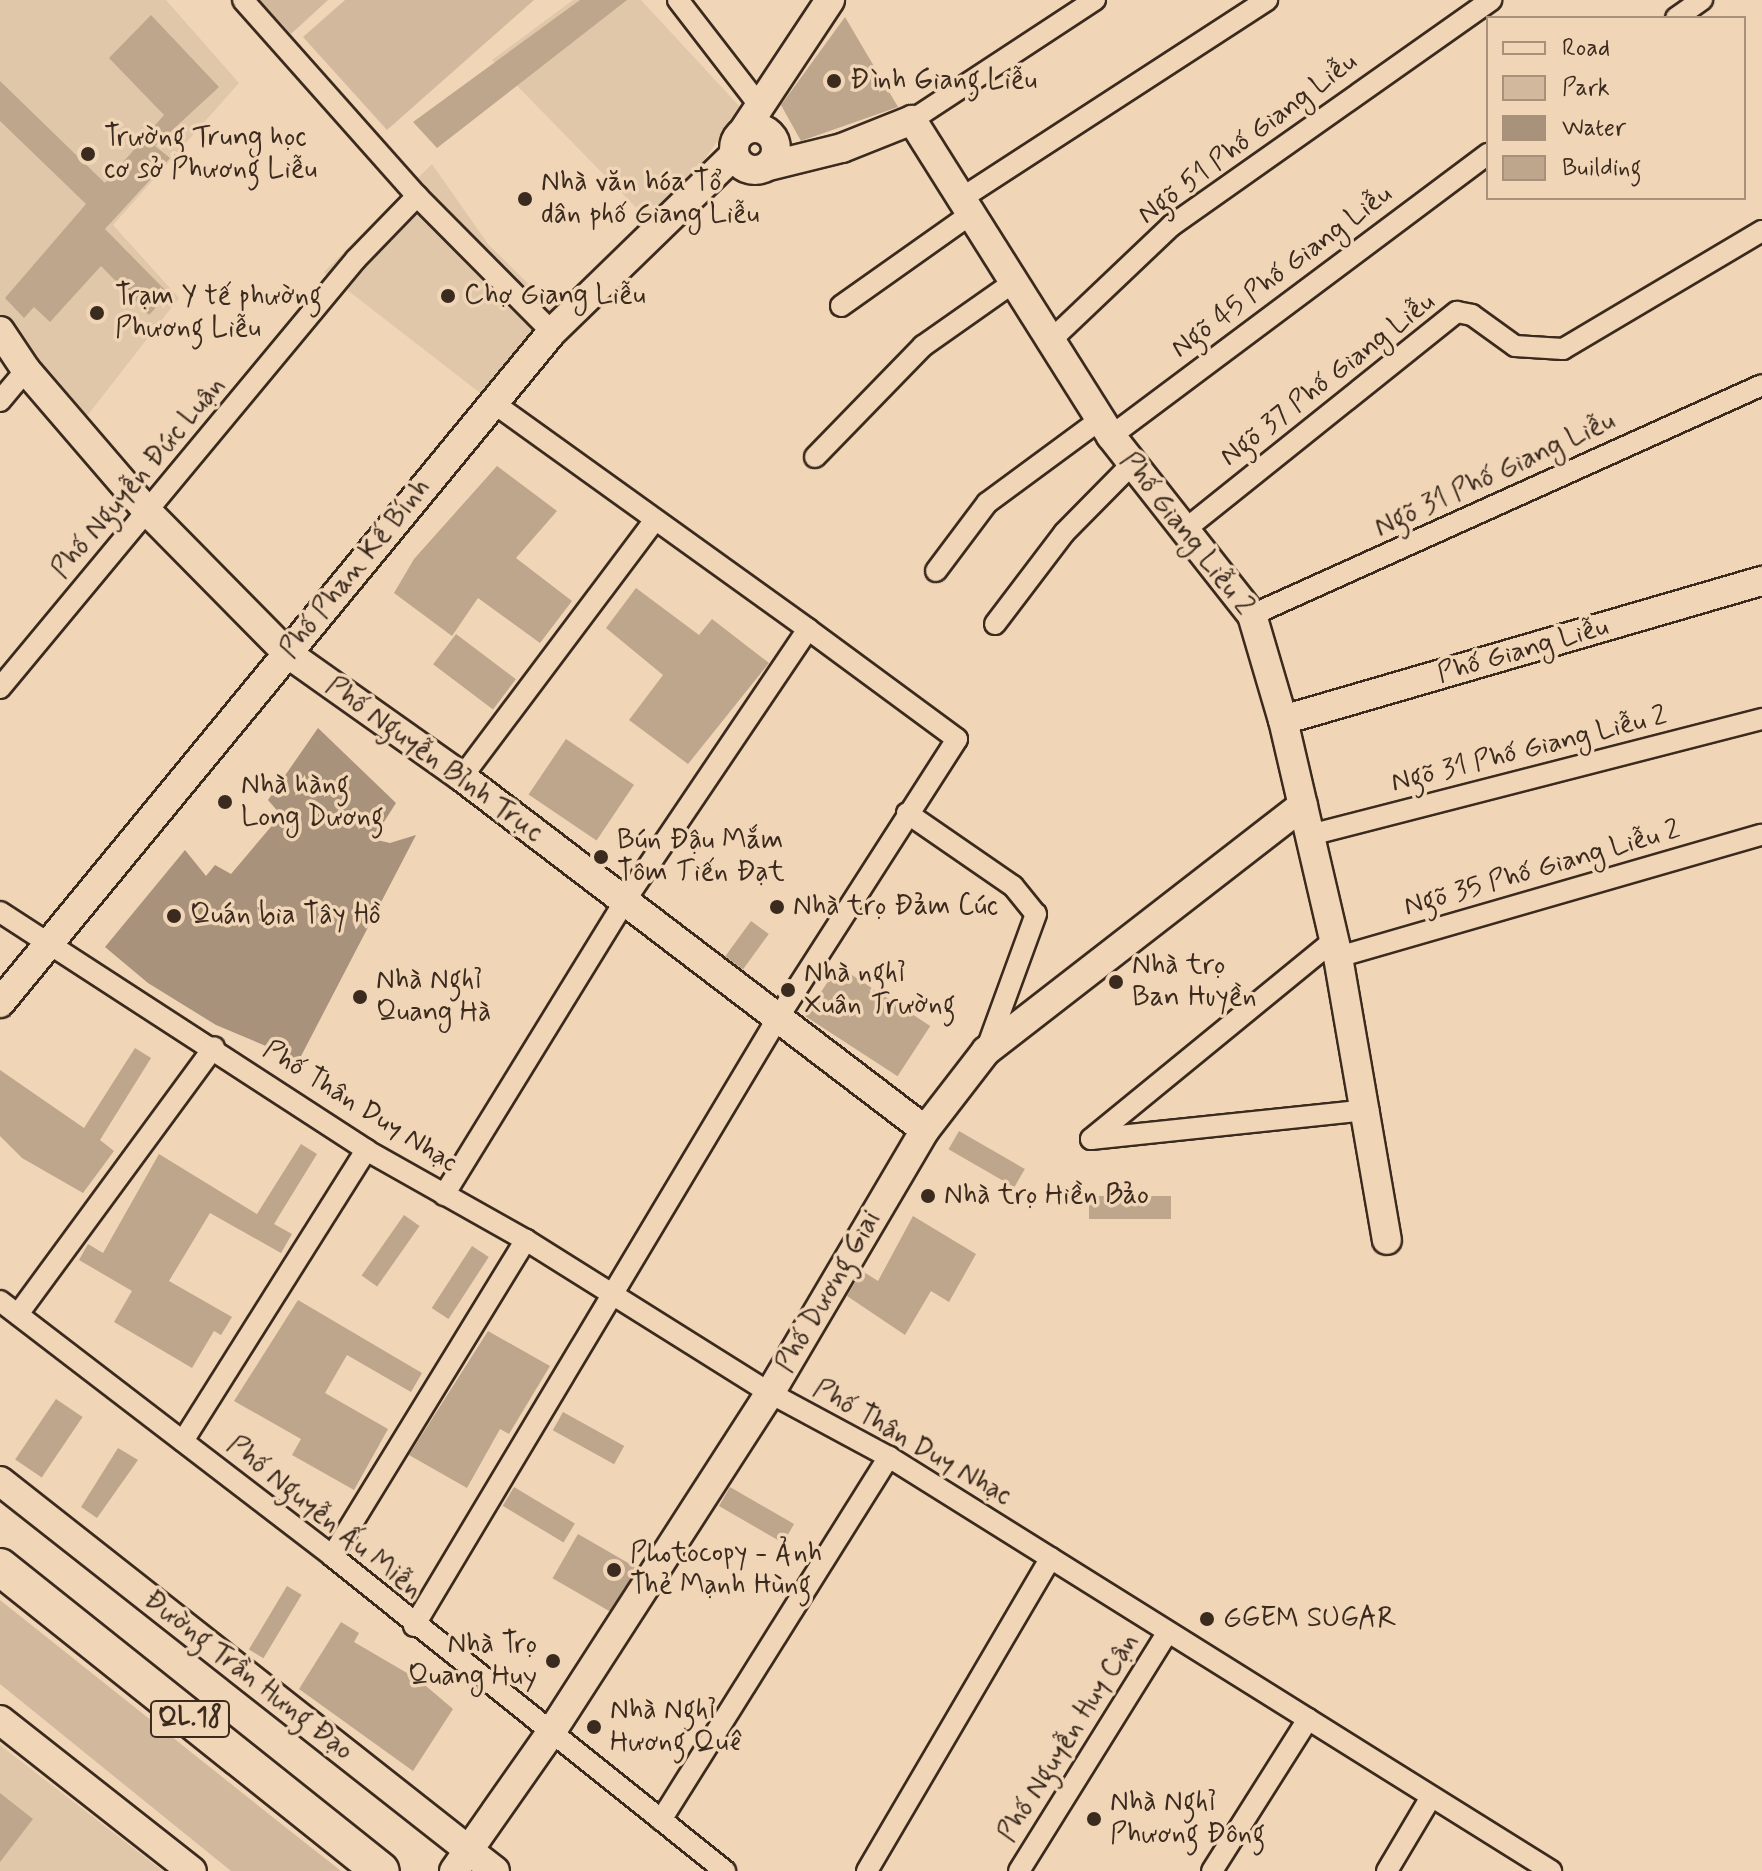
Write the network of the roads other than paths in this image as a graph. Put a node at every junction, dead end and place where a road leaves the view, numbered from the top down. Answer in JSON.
{"nodes":[{"id":1,"x":243,"y":0,"type":"edge"},
{"id":2,"x":678,"y":0,"type":"edge"},
{"id":3,"x":830,"y":0,"type":"edge"},
{"id":4,"x":1095,"y":0,"type":"edge"},
{"id":5,"x":1267,"y":0,"type":"edge"},
{"id":6,"x":1491,"y":0,"type":"edge"},
{"id":7,"x":1702,"y":0,"type":"edge"},
{"id":8,"x":1679,"y":16,"type":"edge"},
{"id":9,"x":760,"y":106,"type":"junction"},
{"id":10,"x":912,"y":120,"type":"junction"},
{"id":11,"x":739,"y":143,"type":"junction"},
{"id":12,"x":1486,"y":155,"type":"edge"},
{"id":13,"x":417,"y":196,"type":"junction"},
{"id":14,"x":967,"y":206,"type":"junction"},
{"id":15,"x":1762,"y":231,"type":"edge"},
{"id":16,"x":1014,"y":282,"type":"junction"},
{"id":17,"x":841,"y":306,"type":"dead end"},
{"id":18,"x":0,"y":331,"type":"edge"},
{"id":19,"x":552,"y":332,"type":"junction"},
{"id":20,"x":1051,"y":340,"type":"junction"},
{"id":21,"x":26,"y":370,"type":"junction"},
{"id":22,"x":1762,"y":385,"type":"edge"},
{"id":23,"x":0,"y":401,"type":"edge"},
{"id":24,"x":493,"y":403,"type":"junction"},
{"id":25,"x":1106,"y":428,"type":"junction"},
{"id":26,"x":815,"y":457,"type":"dead end"},
{"id":27,"x":1131,"y":465,"type":"junction"},
{"id":28,"x":148,"y":512,"type":"junction"},
{"id":29,"x":654,"y":521,"type":"junction"},
{"id":30,"x":1187,"y":528,"type":"junction"},
{"id":31,"x":936,"y":571,"type":"dead end"},
{"id":32,"x":1762,"y":581,"type":"edge"},
{"id":33,"x":1252,"y":615,"type":"junction"},
{"id":34,"x":995,"y":624,"type":"dead end"},
{"id":35,"x":808,"y":629,"type":"junction"},
{"id":36,"x":287,"y":653,"type":"junction"},
{"id":37,"x":0,"y":688,"type":"edge"},
{"id":38,"x":1762,"y":719,"type":"edge"},
{"id":39,"x":1283,"y":720,"type":"junction"},
{"id":40,"x":462,"y":777,"type":"junction"},
{"id":41,"x":1303,"y":805,"type":"junction"},
{"id":42,"x":907,"y":813,"type":"junction"},
{"id":43,"x":1310,"y":835,"type":"junction"},
{"id":44,"x":1762,"y":835,"type":"edge"},
{"id":45,"x":624,"y":902,"type":"junction"},
{"id":46,"x":0,"y":912,"type":"edge"},
{"id":47,"x":48,"y":943,"type":"junction"},
{"id":48,"x":1336,"y":948,"type":"junction"},
{"id":49,"x":0,"y":1003,"type":"edge"},
{"id":50,"x":776,"y":1021,"type":"junction"},
{"id":51,"x":214,"y":1047,"type":"junction"},
{"id":52,"x":986,"y":1051,"type":"junction"},
{"id":53,"x":1368,"y":1110,"type":"junction"},
{"id":54,"x":925,"y":1130,"type":"junction"},
{"id":55,"x":366,"y":1150,"type":"junction"},
{"id":56,"x":444,"y":1195,"type":"junction"},
{"id":57,"x":526,"y":1240,"type":"junction"},
{"id":58,"x":1387,"y":1240,"type":"dead end"},
{"id":59,"x":611,"y":1293,"type":"junction"},
{"id":60,"x":0,"y":1301,"type":"edge"},
{"id":61,"x":18,"y":1314,"type":"junction"},
{"id":62,"x":770,"y":1393,"type":"junction"},
{"id":63,"x":183,"y":1441,"type":"junction"},
{"id":64,"x":889,"y":1457,"type":"junction"},
{"id":65,"x":0,"y":1481,"type":"edge"},
{"id":66,"x":332,"y":1556,"type":"junction"},
{"id":67,"x":1051,"y":1558,"type":"junction"},
{"id":68,"x":0,"y":1567,"type":"edge"},
{"id":69,"x":414,"y":1626,"type":"junction"},
{"id":70,"x":1166,"y":1635,"type":"junction"},
{"id":71,"x":1308,"y":1719,"type":"junction"},
{"id":72,"x":0,"y":1720,"type":"edge"},
{"id":73,"x":552,"y":1731,"type":"junction"},
{"id":74,"x":1431,"y":1797,"type":"junction"},
{"id":75,"x":661,"y":1820,"type":"junction"},
{"id":76,"x":462,"y":1861,"type":"edge"},
{"id":77,"x":192,"y":1871,"type":"edge"},
{"id":78,"x":381,"y":1871,"type":"edge"},
{"id":79,"x":495,"y":1871,"type":"edge"},
{"id":80,"x":725,"y":1871,"type":"edge"},
{"id":81,"x":867,"y":1871,"type":"edge"},
{"id":82,"x":1019,"y":1871,"type":"edge"},
{"id":83,"x":1212,"y":1871,"type":"edge"},
{"id":84,"x":1387,"y":1871,"type":"edge"},
{"id":85,"x":1551,"y":1871,"type":"edge"}],
"edges":[{"from":1,"to":13,"type":"street"},
{"from":2,"to":9,"type":"street"},
{"from":3,"to":9,"type":"main road","name":"Phố Phan Kế Bính"},
{"from":4,"to":10,"type":"street"},
{"from":5,"to":14,"type":"street"},
{"from":6,"to":20,"type":"street","name":"Ngõ 51 Phố Giang Liễu"},
{"from":7,"to":8,"type":"street"},
{"from":9,"to":11,"type":"main road","name":"Phố Phan Kế Bính"},
{"from":10,"to":11,"type":"main road"},
{"from":10,"to":14,"type":"main road","name":"Phố Giang Liễu 2"},
{"from":11,"to":19,"type":"main road","name":"Phố Phan Kế Bính"},
{"from":12,"to":25,"type":"street","name":"Ngõ 45 Phố Giang Liễu"},
{"from":13,"to":19,"type":"street"},
{"from":13,"to":28,"type":"street","name":"Phố Nguyễn Đức Luận"},
{"from":14,"to":16,"type":"main road","name":"Phố Giang Liễu 2"},
{"from":14,"to":17,"type":"street"},
{"from":15,"to":30,"type":"street","name":"Ngõ 37 Phố Giang Liễu"},
{"from":16,"to":20,"type":"main road","name":"Phố Giang Liễu 2"},
{"from":16,"to":26,"type":"street"},
{"from":18,"to":21,"type":"main road","name":"Phố Nguyễn Bỉnh Trục"},
{"from":19,"to":24,"type":"main road","name":"Phố Phan Kế Bính"},
{"from":20,"to":25,"type":"main road","name":"Phố Giang Liễu 2"},
{"from":21,"to":23,"type":"street"},
{"from":21,"to":28,"type":"main road","name":"Phố Nguyễn Bỉnh Trục"},
{"from":22,"to":33,"type":"street","name":"Ngõ 31 Phố Giang Liễu"},
{"from":24,"to":29,"type":"street"},
{"from":24,"to":36,"type":"main road","name":"Phố Phan Kế Bính"},
{"from":25,"to":27,"type":"main road","name":"Phố Giang Liễu 2"},
{"from":25,"to":31,"type":"street","name":"Ngõ 45 Phố Giang Liễu"},
{"from":27,"to":30,"type":"main road","name":"Phố Giang Liễu 2"},
{"from":27,"to":34,"type":"street"},
{"from":28,"to":36,"type":"main road","name":"Phố Nguyễn Bỉnh Trục"},
{"from":28,"to":37,"type":"street","name":"Phố Nguyễn Đức Luận"},
{"from":29,"to":35,"type":"street"},
{"from":29,"to":40,"type":"street"},
{"from":30,"to":33,"type":"main road","name":"Phố Giang Liễu 2"},
{"from":32,"to":39,"type":"main road","name":"Phố Giang Liễu"},
{"from":33,"to":39,"type":"main road","name":"Phố Giang Liễu 2"},
{"from":35,"to":42,"type":"street"},
{"from":35,"to":45,"type":"street"},
{"from":36,"to":40,"type":"main road","name":"Phố Nguyễn Bỉnh Trục"},
{"from":36,"to":47,"type":"main road","name":"Phố Phan Kế Bính"},
{"from":38,"to":43,"type":"street","name":"Ngõ 31 Phố Giang Liễu 2"},
{"from":39,"to":41,"type":"main road","name":"Phố Giang Liễu 2"},
{"from":40,"to":45,"type":"main road","name":"Phố Nguyễn Bỉnh Trục"},
{"from":41,"to":43,"type":"main road","name":"Phố Giang Liễu 2"},
{"from":41,"to":52,"type":"main road","name":"Phố Dương Giai"},
{"from":42,"to":50,"type":"street"},
{"from":42,"to":52,"type":"street"},
{"from":43,"to":48,"type":"main road","name":"Phố Giang Liễu 2"},
{"from":44,"to":48,"type":"street","name":"Ngõ 35 Phố Giang Liễu 2"},
{"from":45,"to":50,"type":"main road","name":"Phố Nguyễn Bỉnh Trục"},
{"from":45,"to":56,"type":"street"},
{"from":46,"to":47,"type":"street","name":"Phố Thân Duy Nhạc"},
{"from":47,"to":49,"type":"main road","name":"Phố Phan Kế Bính"},
{"from":47,"to":51,"type":"street","name":"Phố Thân Duy Nhạc"},
{"from":48,"to":53,"type":"main road","name":"Phố Giang Liễu 2"},
{"from":48,"to":53,"type":"street"},
{"from":50,"to":54,"type":"main road","name":"Phố Nguyễn Bỉnh Trục"},
{"from":50,"to":59,"type":"street"},
{"from":51,"to":55,"type":"street","name":"Phố Thân Duy Nhạc"},
{"from":51,"to":61,"type":"street"},
{"from":52,"to":54,"type":"main road","name":"Phố Dương Giai"},
{"from":53,"to":58,"type":"main road","name":"Phố Giang Liễu 2"},
{"from":54,"to":62,"type":"main road","name":"Phố Dương Giai"},
{"from":55,"to":56,"type":"street","name":"Phố Thân Duy Nhạc"},
{"from":55,"to":63,"type":"street"},
{"from":56,"to":57,"type":"street","name":"Phố Thân Duy Nhạc"},
{"from":57,"to":59,"type":"street","name":"Phố Thân Duy Nhạc"},
{"from":57,"to":66,"type":"street"},
{"from":59,"to":62,"type":"street","name":"Phố Thân Duy Nhạc"},
{"from":59,"to":69,"type":"street"},
{"from":60,"to":61,"type":"street","name":"Phố Nguyễn Ấu Miễn"},
{"from":61,"to":63,"type":"street","name":"Phố Nguyễn Ấu Miễn"},
{"from":62,"to":64,"type":"street","name":"Phố Thân Duy Nhạc"},
{"from":62,"to":73,"type":"main road","name":"Phố Dương Giai"},
{"from":63,"to":66,"type":"street","name":"Phố Nguyễn Ấu Miễn"},
{"from":64,"to":67,"type":"street","name":"Phố Thân Duy Nhạc"},
{"from":64,"to":75,"type":"street"},
{"from":65,"to":76,"type":"main road","name":"Đường Trần Hưng Đạo"},
{"from":66,"to":69,"type":"street","name":"Phố Nguyễn Ấu Miễn"},
{"from":67,"to":70,"type":"street","name":"Phố Thân Duy Nhạc"},
{"from":67,"to":81,"type":"street"},
{"from":68,"to":78,"type":"highway","number":"QL.18"},
{"from":69,"to":73,"type":"street","name":"Phố Nguyễn Ấu Miễn"},
{"from":70,"to":71,"type":"street","name":"Phố Thân Duy Nhạc"},
{"from":70,"to":82,"type":"street","name":"Phố Nguyễn Huy Cận"},
{"from":71,"to":74,"type":"street","name":"Phố Thân Duy Nhạc"},
{"from":71,"to":83,"type":"street"},
{"from":72,"to":77,"type":"main road"},
{"from":73,"to":75,"type":"street","name":"Phố Nguyễn Ấu Miễn"},
{"from":73,"to":76,"type":"main road","name":"Phố Dương Giai"},
{"from":74,"to":84,"type":"street"},
{"from":74,"to":85,"type":"street","name":"Phố Thân Duy Nhạc"},
{"from":75,"to":80,"type":"street","name":"Phố Nguyễn Ấu Miễn"},
{"from":76,"to":79,"type":"main road","name":"Đường Trần Hưng Đạo"}]}
